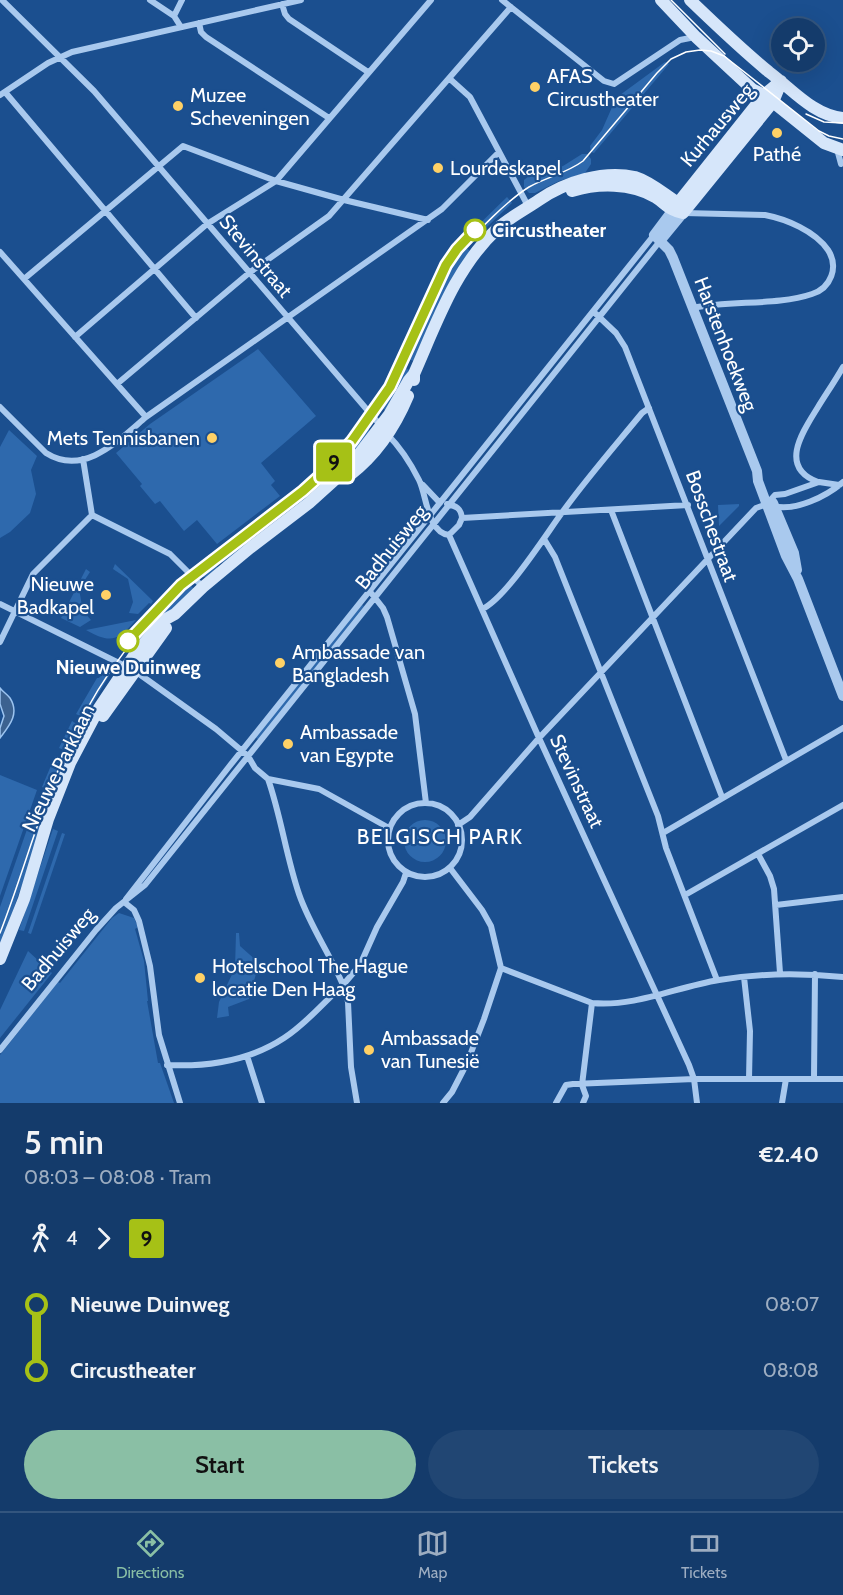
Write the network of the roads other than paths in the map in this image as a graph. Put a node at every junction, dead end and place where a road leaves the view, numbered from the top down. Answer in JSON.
{"nodes":[{"id":1,"x":2,"y":0,"type":"edge"},
{"id":2,"x":150,"y":0,"type":"edge"},
{"id":3,"x":182,"y":0,"type":"edge"},
{"id":4,"x":301,"y":0,"type":"edge"},
{"id":5,"x":431,"y":0,"type":"edge"},
{"id":6,"x":502,"y":0,"type":"edge"},
{"id":7,"x":661,"y":0,"type":"edge"},
{"id":8,"x":690,"y":0,"type":"edge"},
{"id":9,"x":270,"y":3,"type":"edge"},
{"id":10,"x":282,"y":4,"type":"junction"},
{"id":11,"x":511,"y":7,"type":"junction"},
{"id":12,"x":174,"y":16,"type":"junction"},
{"id":13,"x":199,"y":23,"type":"junction"},
{"id":14,"x":181,"y":27,"type":"junction"},
{"id":15,"x":696,"y":37,"type":"junction"},
{"id":16,"x":61,"y":57,"type":"junction"},
{"id":17,"x":368,"y":72,"type":"junction"},
{"id":18,"x":450,"y":79,"type":"junction"},
{"id":19,"x":781,"y":81,"type":"junction"},
{"id":20,"x":2,"y":93,"type":"edge"},
{"id":21,"x":769,"y":98,"type":"junction"},
{"id":22,"x":330,"y":118,"type":"junction"},
{"id":23,"x":843,"y":118,"type":"edge"},
{"id":24,"x":840,"y":149,"type":"edge"},
{"id":25,"x":499,"y":152,"type":"junction"},
{"id":26,"x":841,"y":164,"type":"dead end"},
{"id":27,"x":158,"y":166,"type":"junction"},
{"id":28,"x":276,"y":181,"type":"junction"},
{"id":29,"x":344,"y":200,"type":"junction"},
{"id":30,"x":528,"y":206,"type":"junction"},
{"id":31,"x":678,"y":209,"type":"junction"},
{"id":32,"x":105,"y":211,"type":"junction"},
{"id":33,"x":428,"y":220,"type":"junction"},
{"id":34,"x":207,"y":225,"type":"junction"},
{"id":35,"x":657,"y":238,"type":"junction"},
{"id":36,"x":0,"y":252,"type":"edge"},
{"id":37,"x":154,"y":269,"type":"junction"},
{"id":38,"x":249,"y":273,"type":"junction"},
{"id":39,"x":24,"y":279,"type":"junction"},
{"id":40,"x":693,"y":308,"type":"junction"},
{"id":41,"x":596,"y":314,"type":"junction"},
{"id":42,"x":196,"y":318,"type":"junction"},
{"id":43,"x":287,"y":318,"type":"junction"},
{"id":44,"x":75,"y":336,"type":"junction"},
{"id":45,"x":843,"y":367,"type":"edge"},
{"id":46,"x":117,"y":384,"type":"junction"},
{"id":47,"x":0,"y":407,"type":"edge"},
{"id":48,"x":650,"y":408,"type":"junction"},
{"id":49,"x":146,"y":417,"type":"junction"},
{"id":50,"x":384,"y":430,"type":"junction"},
{"id":51,"x":83,"y":459,"type":"junction"},
{"id":52,"x":419,"y":480,"type":"junction"},
{"id":53,"x":819,"y":482,"type":"junction"},
{"id":54,"x":841,"y":484,"type":"edge"},
{"id":55,"x":440,"y":503,"type":"junction"},
{"id":56,"x":771,"y":503,"type":"junction"},
{"id":57,"x":449,"y":505,"type":"junction"},
{"id":58,"x":688,"y":505,"type":"junction"},
{"id":59,"x":611,"y":510,"type":"junction"},
{"id":60,"x":562,"y":513,"type":"junction"},
{"id":61,"x":92,"y":515,"type":"junction"},
{"id":62,"x":430,"y":516,"type":"junction"},
{"id":63,"x":462,"y":518,"type":"junction"},
{"id":64,"x":433,"y":522,"type":"junction"},
{"id":65,"x":449,"y":535,"type":"junction"},
{"id":66,"x":544,"y":539,"type":"junction"},
{"id":67,"x":708,"y":559,"type":"junction"},
{"id":68,"x":203,"y":587,"type":"junction"},
{"id":69,"x":372,"y":594,"type":"junction"},
{"id":70,"x":0,"y":604,"type":"edge"},
{"id":71,"x":482,"y":609,"type":"junction"},
{"id":72,"x":16,"y":612,"type":"junction"},
{"id":73,"x":652,"y":618,"type":"junction"},
{"id":74,"x":0,"y":642,"type":"edge"},
{"id":75,"x":131,"y":669,"type":"junction"},
{"id":76,"x":600,"y":673,"type":"junction"},
{"id":77,"x":843,"y":696,"type":"edge"},
{"id":78,"x":843,"y":728,"type":"edge"},
{"id":79,"x":539,"y":738,"type":"junction"},
{"id":80,"x":242,"y":751,"type":"junction"},
{"id":81,"x":248,"y":756,"type":"junction"},
{"id":82,"x":786,"y":760,"type":"junction"},
{"id":83,"x":268,"y":778,"type":"junction"},
{"id":84,"x":722,"y":797,"type":"junction"},
{"id":85,"x":426,"y":803,"type":"junction"},
{"id":86,"x":843,"y":805,"type":"edge"},
{"id":87,"x":458,"y":825,"type":"junction"},
{"id":88,"x":389,"y":828,"type":"junction"},
{"id":89,"x":663,"y":833,"type":"junction"},
{"id":90,"x":758,"y":854,"type":"junction"},
{"id":91,"x":450,"y":868,"type":"junction"},
{"id":92,"x":406,"y":873,"type":"junction"},
{"id":93,"x":686,"y":895,"type":"junction"},
{"id":94,"x":843,"y":897,"type":"edge"},
{"id":95,"x":124,"y":902,"type":"junction"},
{"id":96,"x":776,"y":905,"type":"junction"},
{"id":97,"x":0,"y":959,"type":"edge"},
{"id":98,"x":501,"y":968,"type":"junction"},
{"id":99,"x":780,"y":973,"type":"junction"},
{"id":100,"x":815,"y":974,"type":"junction"},
{"id":101,"x":744,"y":977,"type":"junction"},
{"id":102,"x":843,"y":977,"type":"edge"},
{"id":103,"x":717,"y":980,"type":"junction"},
{"id":104,"x":343,"y":985,"type":"junction"},
{"id":105,"x":658,"y":996,"type":"junction"},
{"id":106,"x":592,"y":1003,"type":"junction"},
{"id":107,"x":0,"y":1050,"type":"edge"},
{"id":108,"x":247,"y":1056,"type":"junction"},
{"id":109,"x":167,"y":1065,"type":"junction"},
{"id":110,"x":694,"y":1079,"type":"junction"},
{"id":111,"x":749,"y":1079,"type":"junction"},
{"id":112,"x":786,"y":1079,"type":"junction"},
{"id":113,"x":814,"y":1079,"type":"junction"},
{"id":114,"x":843,"y":1079,"type":"edge"},
{"id":115,"x":582,"y":1085,"type":"junction"},
{"id":116,"x":180,"y":1103,"type":"edge"},
{"id":117,"x":262,"y":1103,"type":"edge"},
{"id":118,"x":357,"y":1103,"type":"edge"},
{"id":119,"x":443,"y":1103,"type":"edge"},
{"id":120,"x":556,"y":1103,"type":"edge"},
{"id":121,"x":583,"y":1103,"type":"edge"},
{"id":122,"x":697,"y":1103,"type":"edge"},
{"id":123,"x":782,"y":1103,"type":"edge"}],
"edges":[{"from":1,"to":16,"type":"street","name":"Stevinstraat"},
{"from":2,"to":12,"type":"street"},
{"from":3,"to":12,"type":"street"},
{"from":4,"to":10,"type":"street"},
{"from":5,"to":17,"type":"street"},
{"from":6,"to":11,"type":"street"},
{"from":7,"to":15,"type":"main road"},
{"from":8,"to":19,"type":"main road"},
{"from":9,"to":10,"type":"street"},
{"from":9,"to":13,"type":"street"},
{"from":10,"to":17,"type":"street"},
{"from":11,"to":15,"type":"street"},
{"from":11,"to":18,"type":"street"},
{"from":12,"to":14,"type":"street"},
{"from":13,"to":14,"type":"street"},
{"from":13,"to":22,"type":"street"},
{"from":14,"to":16,"type":"street"},
{"from":15,"to":21,"type":"main road"},
{"from":16,"to":20,"type":"street"},
{"from":16,"to":27,"type":"street","name":"Stevinstraat"},
{"from":17,"to":22,"type":"street"},
{"from":18,"to":25,"type":"street"},
{"from":18,"to":29,"type":"street"},
{"from":19,"to":21,"type":"main road","name":"Kurhausweg"},
{"from":19,"to":23,"type":"main road"},
{"from":20,"to":32,"type":"street"},
{"from":21,"to":24,"type":"main road"},
{"from":21,"to":31,"type":"main road","name":"Kurhausweg"},
{"from":22,"to":28,"type":"street"},
{"from":24,"to":26,"type":"street"},
{"from":25,"to":30,"type":"street"},
{"from":25,"to":33,"type":"street"},
{"from":27,"to":28,"type":"street"},
{"from":27,"to":32,"type":"street"},
{"from":27,"to":34,"type":"street","name":"Stevinstraat"},
{"from":28,"to":29,"type":"street"},
{"from":28,"to":34,"type":"street"},
{"from":29,"to":33,"type":"street"},
{"from":29,"to":38,"type":"street"},
{"from":30,"to":31,"type":"main road","name":"Nieuwe Parklaan"},
{"from":30,"to":50,"type":"main road","name":"Nieuwe Parklaan"},
{"from":31,"to":35,"type":"street","name":"Badhuisweg"},
{"from":31,"to":40,"type":"street"},
{"from":32,"to":37,"type":"street"},
{"from":32,"to":39,"type":"street"},
{"from":33,"to":43,"type":"street"},
{"from":34,"to":37,"type":"street"},
{"from":34,"to":38,"type":"street","name":"Stevinstraat"},
{"from":35,"to":40,"type":"street","name":"Harstenhoekweg"},
{"from":35,"to":41,"type":"street","name":"Badhuisweg"},
{"from":36,"to":39,"type":"street"},
{"from":37,"to":42,"type":"street"},
{"from":37,"to":44,"type":"street"},
{"from":38,"to":42,"type":"street"},
{"from":38,"to":43,"type":"street","name":"Stevinstraat"},
{"from":39,"to":44,"type":"street"},
{"from":40,"to":56,"type":"street","name":"Harstenhoekweg"},
{"from":41,"to":48,"type":"street","name":"Bosschestraat"},
{"from":41,"to":55,"type":"street","name":"Badhuisweg"},
{"from":41,"to":57,"type":"street","name":"Badhuisweg"},
{"from":42,"to":46,"type":"street"},
{"from":43,"to":49,"type":"street"},
{"from":43,"to":50,"type":"street","name":"Stevinstraat"},
{"from":44,"to":46,"type":"street"},
{"from":45,"to":53,"type":"street"},
{"from":46,"to":49,"type":"street"},
{"from":47,"to":51,"type":"street"},
{"from":48,"to":58,"type":"street","name":"Bosschestraat"},
{"from":48,"to":60,"type":"street"},
{"from":49,"to":51,"type":"street"},
{"from":50,"to":52,"type":"street","name":"Stevinstraat"},
{"from":50,"to":68,"type":"main road","name":"Nieuwe Parklaan"},
{"from":51,"to":61,"type":"street"},
{"from":52,"to":55,"type":"street","name":"Stevinstraat"},
{"from":52,"to":62,"type":"street","name":"Stevinstraat"},
{"from":53,"to":54,"type":"street"},
{"from":53,"to":56,"type":"street"},
{"from":54,"to":56,"type":"street"},
{"from":55,"to":57,"type":"street"},
{"from":55,"to":62,"type":"street","name":"Badhuisweg"},
{"from":56,"to":67,"type":"street"},
{"from":56,"to":77,"type":"street","name":"Harstenhoekweg"},
{"from":57,"to":63,"type":"street"},
{"from":57,"to":64,"type":"street","name":"Badhuisweg"},
{"from":58,"to":59,"type":"street"},
{"from":58,"to":67,"type":"street","name":"Bosschestraat"},
{"from":59,"to":60,"type":"street"},
{"from":59,"to":73,"type":"street"},
{"from":60,"to":63,"type":"street"},
{"from":60,"to":66,"type":"street"},
{"from":61,"to":68,"type":"street"},
{"from":61,"to":72,"type":"street"},
{"from":62,"to":64,"type":"street","name":"Stevinstraat"},
{"from":62,"to":69,"type":"street","name":"Badhuisweg"},
{"from":63,"to":65,"type":"street","name":"Badhuisweg"},
{"from":64,"to":65,"type":"street","name":"Stevinstraat"},
{"from":64,"to":69,"type":"street","name":"Badhuisweg"},
{"from":65,"to":71,"type":"street","name":"Stevinstraat"},
{"from":66,"to":71,"type":"street"},
{"from":66,"to":76,"type":"street"},
{"from":67,"to":73,"type":"street"},
{"from":67,"to":82,"type":"street","name":"Bosschestraat"},
{"from":68,"to":75,"type":"main road","name":"Nieuwe Parklaan"},
{"from":69,"to":80,"type":"street","name":"Badhuisweg"},
{"from":69,"to":81,"type":"street","name":"Badhuisweg"},
{"from":69,"to":85,"type":"street"},
{"from":70,"to":72,"type":"street"},
{"from":71,"to":79,"type":"street","name":"Stevinstraat"},
{"from":72,"to":74,"type":"street"},
{"from":72,"to":75,"type":"street"},
{"from":73,"to":76,"type":"street"},
{"from":73,"to":84,"type":"street"},
{"from":75,"to":80,"type":"street"},
{"from":75,"to":97,"type":"main road","name":"Nieuwe Parklaan"},
{"from":76,"to":79,"type":"street"},
{"from":76,"to":89,"type":"street"},
{"from":78,"to":82,"type":"street"},
{"from":79,"to":87,"type":"street"},
{"from":79,"to":105,"type":"street","name":"Stevinstraat"},
{"from":80,"to":81,"type":"street"},
{"from":80,"to":95,"type":"street","name":"Badhuisweg"},
{"from":81,"to":83,"type":"street"},
{"from":81,"to":95,"type":"street","name":"Badhuisweg"},
{"from":82,"to":84,"type":"street"},
{"from":83,"to":88,"type":"street"},
{"from":83,"to":104,"type":"street"},
{"from":84,"to":89,"type":"street"},
{"from":85,"to":87,"type":"street"},
{"from":85,"to":88,"type":"street"},
{"from":86,"to":90,"type":"street"},
{"from":87,"to":91,"type":"street"},
{"from":88,"to":92,"type":"street"},
{"from":89,"to":93,"type":"street"},
{"from":90,"to":93,"type":"street"},
{"from":90,"to":96,"type":"street"},
{"from":91,"to":92,"type":"street"},
{"from":91,"to":98,"type":"street"},
{"from":92,"to":104,"type":"street"},
{"from":93,"to":103,"type":"street"},
{"from":94,"to":96,"type":"street"},
{"from":95,"to":107,"type":"street","name":"Badhuisweg"},
{"from":95,"to":109,"type":"street"},
{"from":96,"to":99,"type":"street"},
{"from":98,"to":106,"type":"street"},
{"from":98,"to":119,"type":"street"},
{"from":99,"to":100,"type":"street"},
{"from":99,"to":101,"type":"street"},
{"from":100,"to":102,"type":"street"},
{"from":100,"to":113,"type":"street"},
{"from":101,"to":103,"type":"street"},
{"from":101,"to":111,"type":"street"},
{"from":103,"to":105,"type":"street"},
{"from":104,"to":108,"type":"street"},
{"from":104,"to":118,"type":"street"},
{"from":105,"to":106,"type":"street"},
{"from":105,"to":110,"type":"street","name":"Stevinstraat"},
{"from":106,"to":115,"type":"street"},
{"from":108,"to":109,"type":"street"},
{"from":108,"to":117,"type":"street"},
{"from":109,"to":116,"type":"street"},
{"from":110,"to":111,"type":"street"},
{"from":110,"to":115,"type":"street"},
{"from":110,"to":122,"type":"street","name":"Stevinstraat"},
{"from":111,"to":112,"type":"street"},
{"from":112,"to":113,"type":"street"},
{"from":112,"to":123,"type":"street"},
{"from":113,"to":114,"type":"street"},
{"from":115,"to":120,"type":"street"},
{"from":115,"to":121,"type":"street"}]}
